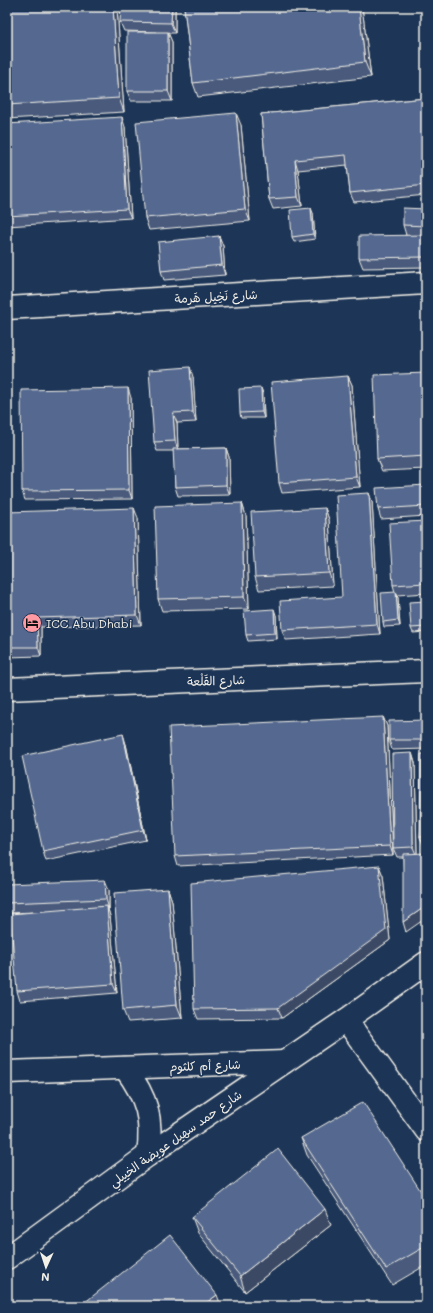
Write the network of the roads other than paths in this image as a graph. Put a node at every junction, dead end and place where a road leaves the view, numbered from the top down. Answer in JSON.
{"nodes":[{"id":1,"x":426,"y":284,"type":"edge"},
{"id":2,"x":7,"y":308,"type":"edge"},
{"id":3,"x":426,"y":671,"type":"edge"},
{"id":4,"x":7,"y":689,"type":"edge"},
{"id":5,"x":426,"y":963,"type":"edge"},
{"id":6,"x":346,"y":1020,"type":"junction"},
{"id":7,"x":284,"y":1062,"type":"junction"},
{"id":8,"x":126,"y":1068,"type":"junction"},
{"id":9,"x":7,"y":1072,"type":"edge"},
{"id":10,"x":426,"y":1130,"type":"edge"},
{"id":11,"x":148,"y":1155,"type":"junction"},
{"id":12,"x":7,"y":1258,"type":"edge"}],
"edges":[{"from":1,"to":2,"type":"street","name":"شارع نَخِيل هَرمة"},
{"from":3,"to":4,"type":"street","name":"شارع القَلْعة"},
{"from":5,"to":6,"type":"street","name":"شارع حمد سهيل عويضة الخييلي"},
{"from":6,"to":7,"type":"street","name":"شارع حمد سهيل عويضة الخييلي"},
{"from":6,"to":10,"type":"street"},
{"from":7,"to":8,"type":"street","name":"شارع أم كلثوم"},
{"from":7,"to":11,"type":"street","name":"شارع حمد سهيل عويضة الخييلي"},
{"from":8,"to":9,"type":"street","name":"شارع أم كلثوم"},
{"from":8,"to":11,"type":"street"},
{"from":11,"to":12,"type":"street","name":"شارع حمد سهيل عويضة الخييلي"}]}
